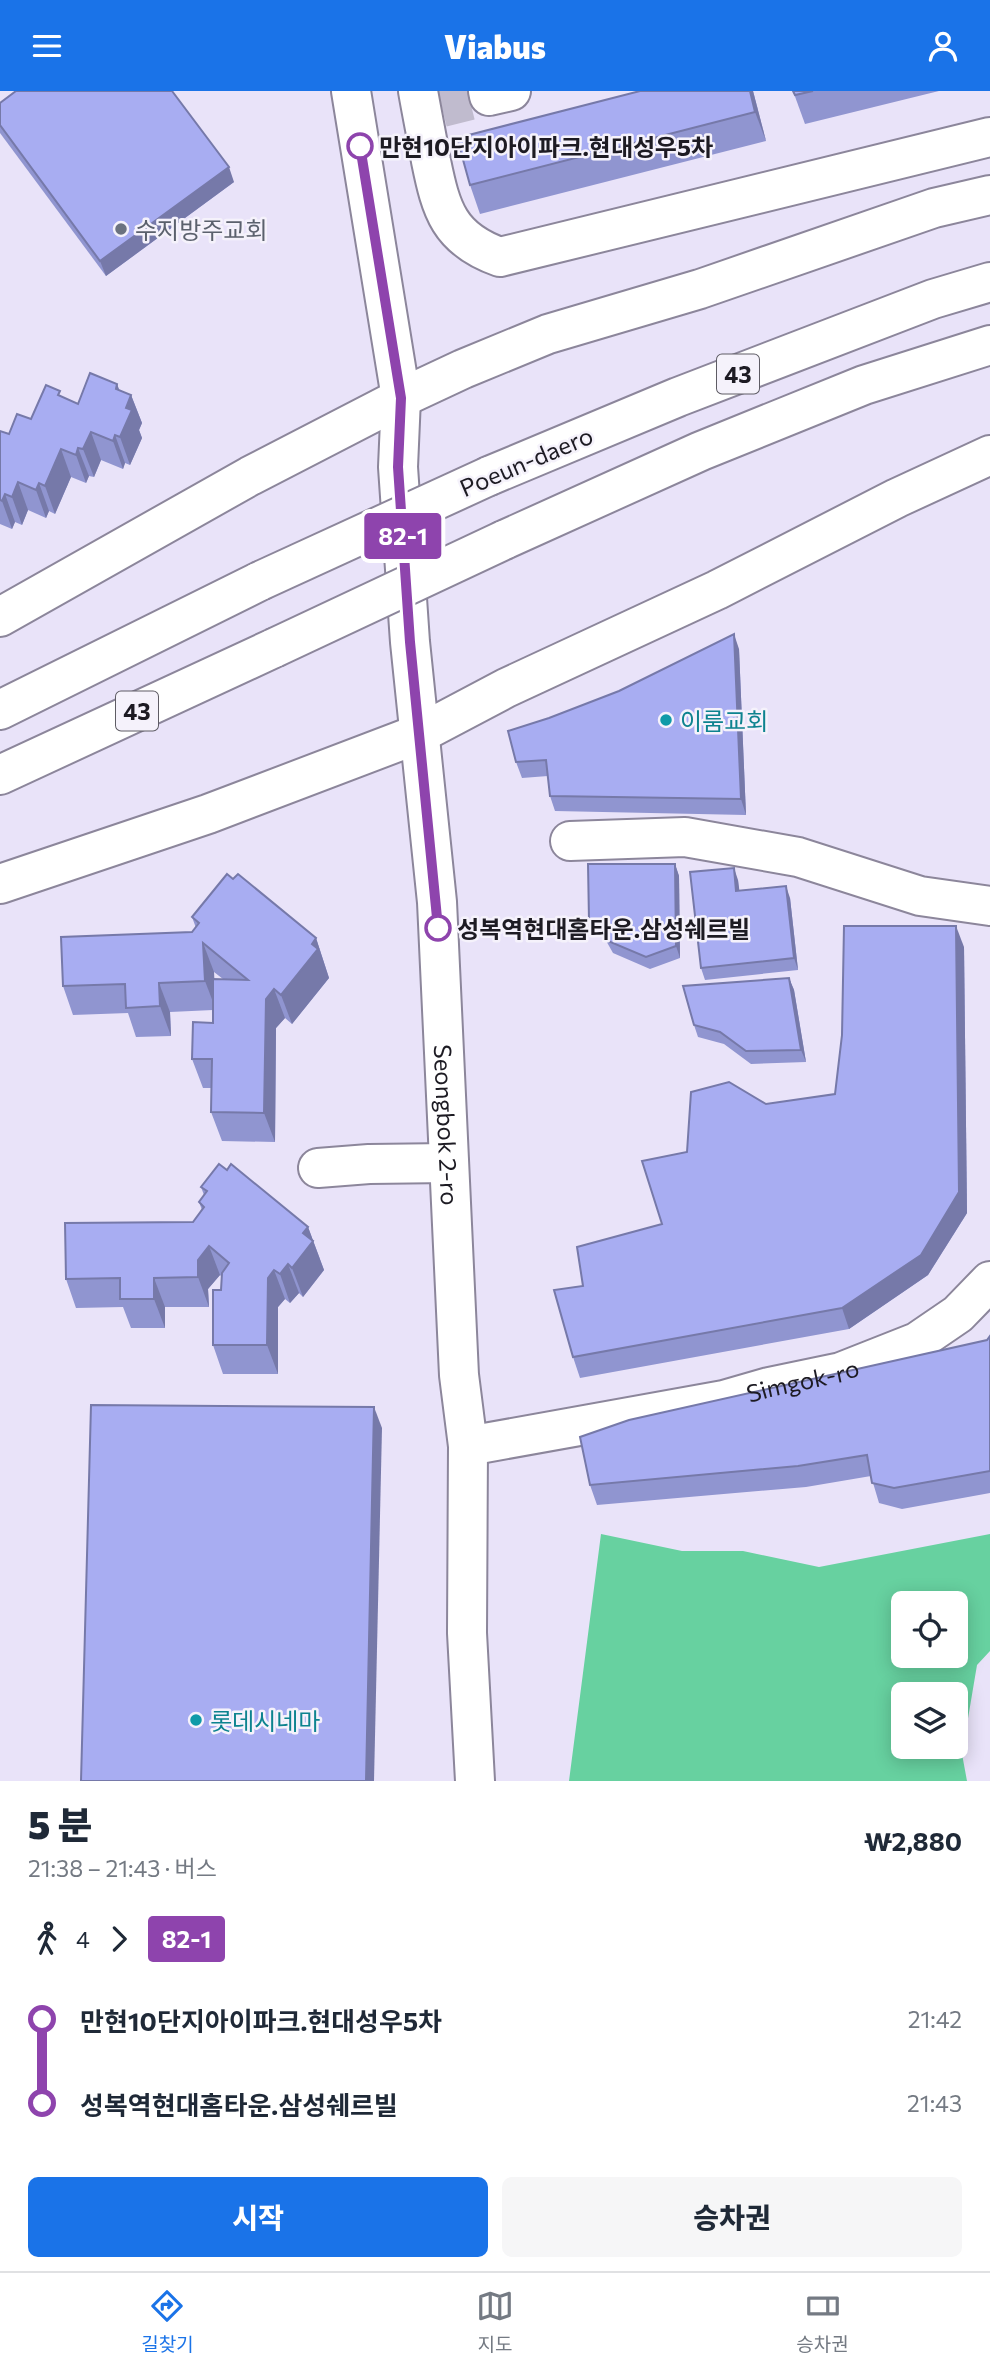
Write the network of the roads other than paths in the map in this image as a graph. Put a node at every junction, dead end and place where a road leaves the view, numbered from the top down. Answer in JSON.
{"nodes":[{"id":1,"x":351,"y":91,"type":"edge"},
{"id":2,"x":418,"y":91,"type":"edge"},
{"id":3,"x":990,"y":137,"type":"edge"},
{"id":4,"x":990,"y":195,"type":"edge"},
{"id":5,"x":990,"y":282,"type":"edge"},
{"id":6,"x":990,"y":345,"type":"edge"},
{"id":7,"x":401,"y":398,"type":"junction"},
{"id":8,"x":990,"y":455,"type":"edge"},
{"id":9,"x":0,"y":617,"type":"edge"},
{"id":10,"x":0,"y":710,"type":"edge"},
{"id":11,"x":421,"y":733,"type":"junction"},
{"id":12,"x":0,"y":775,"type":"edge"},
{"id":13,"x":570,"y":841,"type":"dead end"},
{"id":14,"x":0,"y":884,"type":"edge"},
{"id":15,"x":990,"y":905,"type":"edge"},
{"id":16,"x":449,"y":1163,"type":"junction"},
{"id":17,"x":318,"y":1168,"type":"dead end"},
{"id":18,"x":990,"y":1281,"type":"edge"},
{"id":19,"x":468,"y":1446,"type":"junction"},
{"id":20,"x":475,"y":1781,"type":"edge"}],
"edges":[{"from":1,"to":7,"type":"main road","name":"Seongbok 2-ro"},
{"from":2,"to":3,"type":"main road"},
{"from":4,"to":7,"type":"main road"},
{"from":5,"to":10,"type":"main road","name":"Poeun-daero","number":"43","bridge":true},
{"from":6,"to":12,"type":"main road","number":"43","bridge":true},
{"from":7,"to":9,"type":"main road"},
{"from":7,"to":11,"type":"main road","name":"Seongbok 2-ro"},
{"from":8,"to":11,"type":"main road"},
{"from":11,"to":14,"type":"main road"},
{"from":11,"to":16,"type":"main road","name":"Seongbok 2-ro"},
{"from":13,"to":15,"type":"main road"},
{"from":16,"to":17,"type":"main road"},
{"from":16,"to":19,"type":"main road","name":"Seongbok 2-ro"},
{"from":18,"to":19,"type":"main road","name":"Simgok-ro"},
{"from":19,"to":20,"type":"main road","name":"Seongbok 2-ro"}]}
